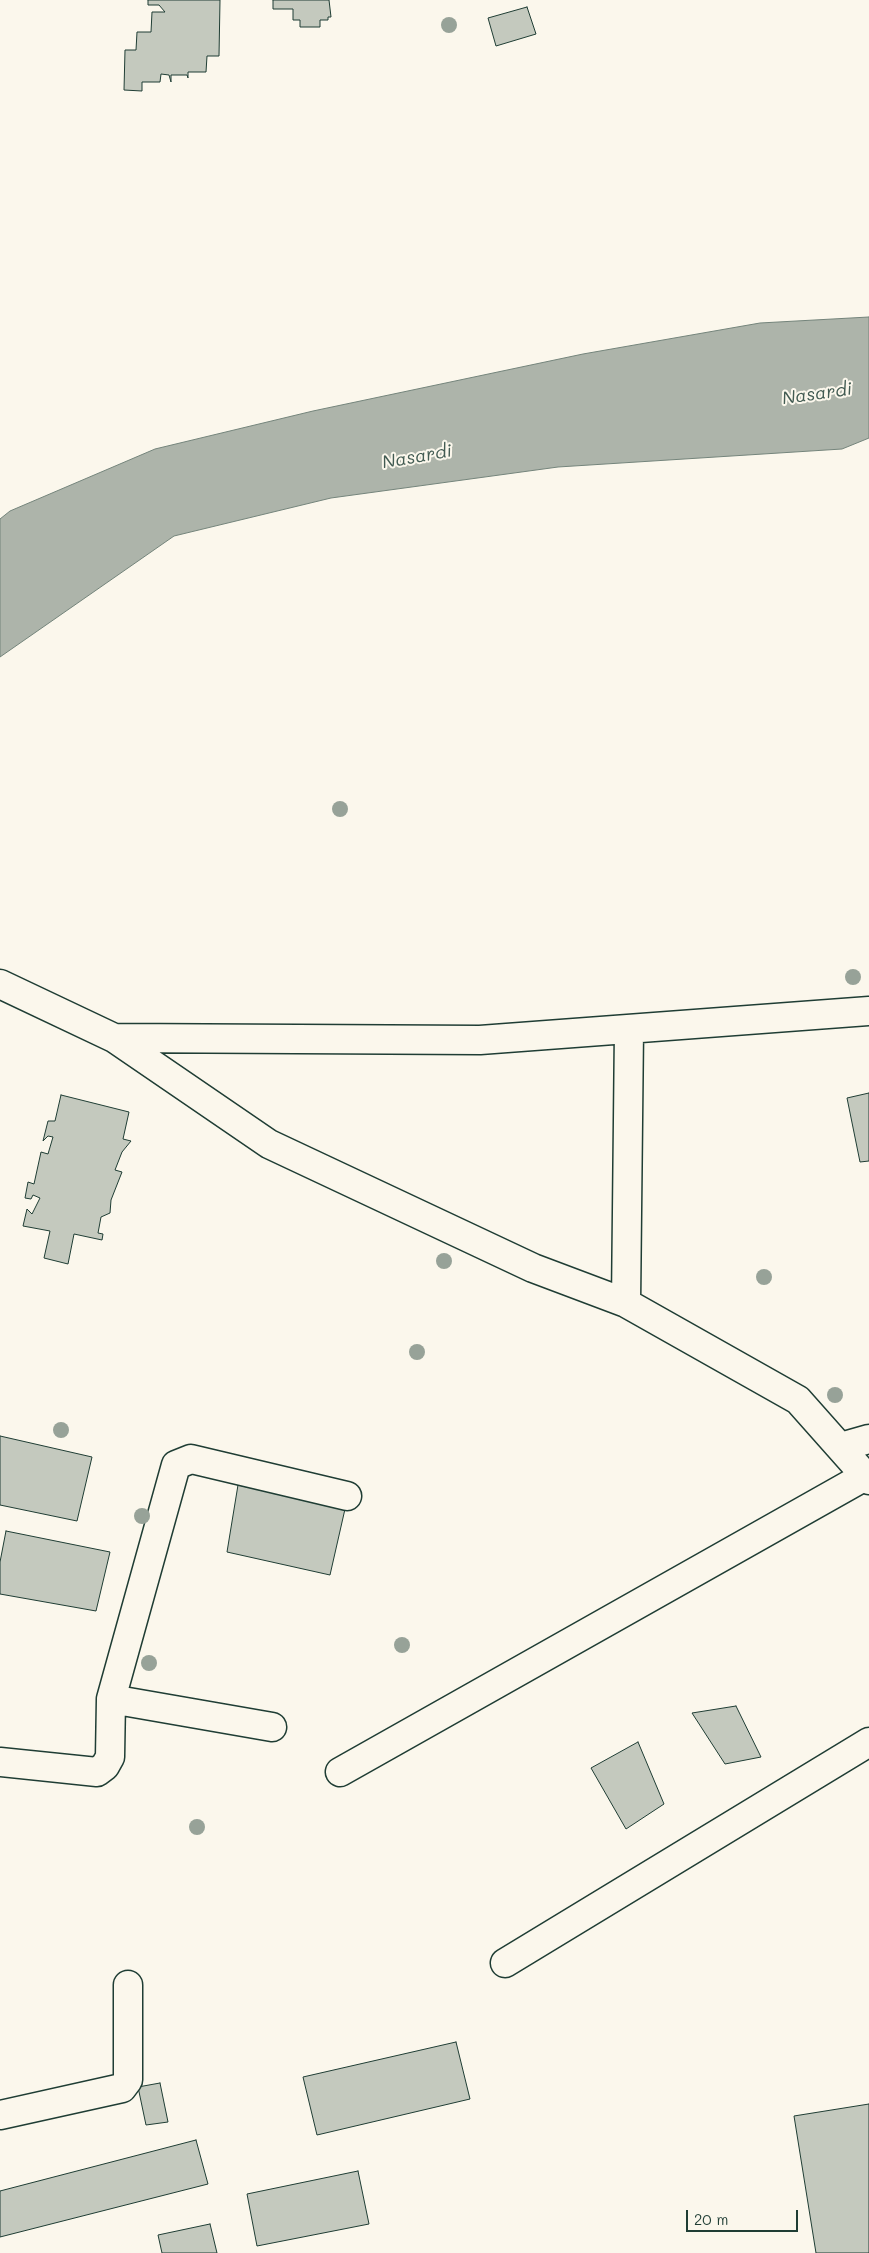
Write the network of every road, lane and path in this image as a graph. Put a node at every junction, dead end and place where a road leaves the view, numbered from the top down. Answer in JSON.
{"nodes":[{"id":1,"x":0,"y":984,"type":"edge"},
{"id":2,"x":869,"y":1012,"type":"edge"},
{"id":3,"x":629,"y":1029,"type":"junction"},
{"id":4,"x":114,"y":1038,"type":"junction"},
{"id":5,"x":626,"y":1303,"type":"junction"},
{"id":6,"x":869,"y":1439,"type":"edge"},
{"id":7,"x":841,"y":1447,"type":"junction"},
{"id":8,"x":868,"y":1477,"type":"edge"},
{"id":9,"x":347,"y":1496,"type":"dead end"},
{"id":10,"x":111,"y":1699,"type":"junction"},
{"id":11,"x":272,"y":1727,"type":"dead end"},
{"id":12,"x":869,"y":1742,"type":"edge"},
{"id":13,"x":0,"y":1762,"type":"edge"},
{"id":14,"x":340,"y":1772,"type":"dead end"},
{"id":15,"x":505,"y":1963,"type":"dead end"},
{"id":16,"x":128,"y":1985,"type":"dead end"},
{"id":17,"x":0,"y":2115,"type":"edge"}],
"edges":[{"from":1,"to":4,"type":"street"},
{"from":2,"to":3,"type":"street"},
{"from":3,"to":4,"type":"street"},
{"from":3,"to":5,"type":"street"},
{"from":4,"to":5,"type":"street"},
{"from":5,"to":7,"type":"street"},
{"from":6,"to":7,"type":"street"},
{"from":7,"to":8,"type":"street"},
{"from":8,"to":14,"type":"street"},
{"from":9,"to":10,"type":"street"},
{"from":10,"to":11,"type":"street"},
{"from":10,"to":13,"type":"street"},
{"from":12,"to":15,"type":"street"},
{"from":16,"to":17,"type":"street"}]}
